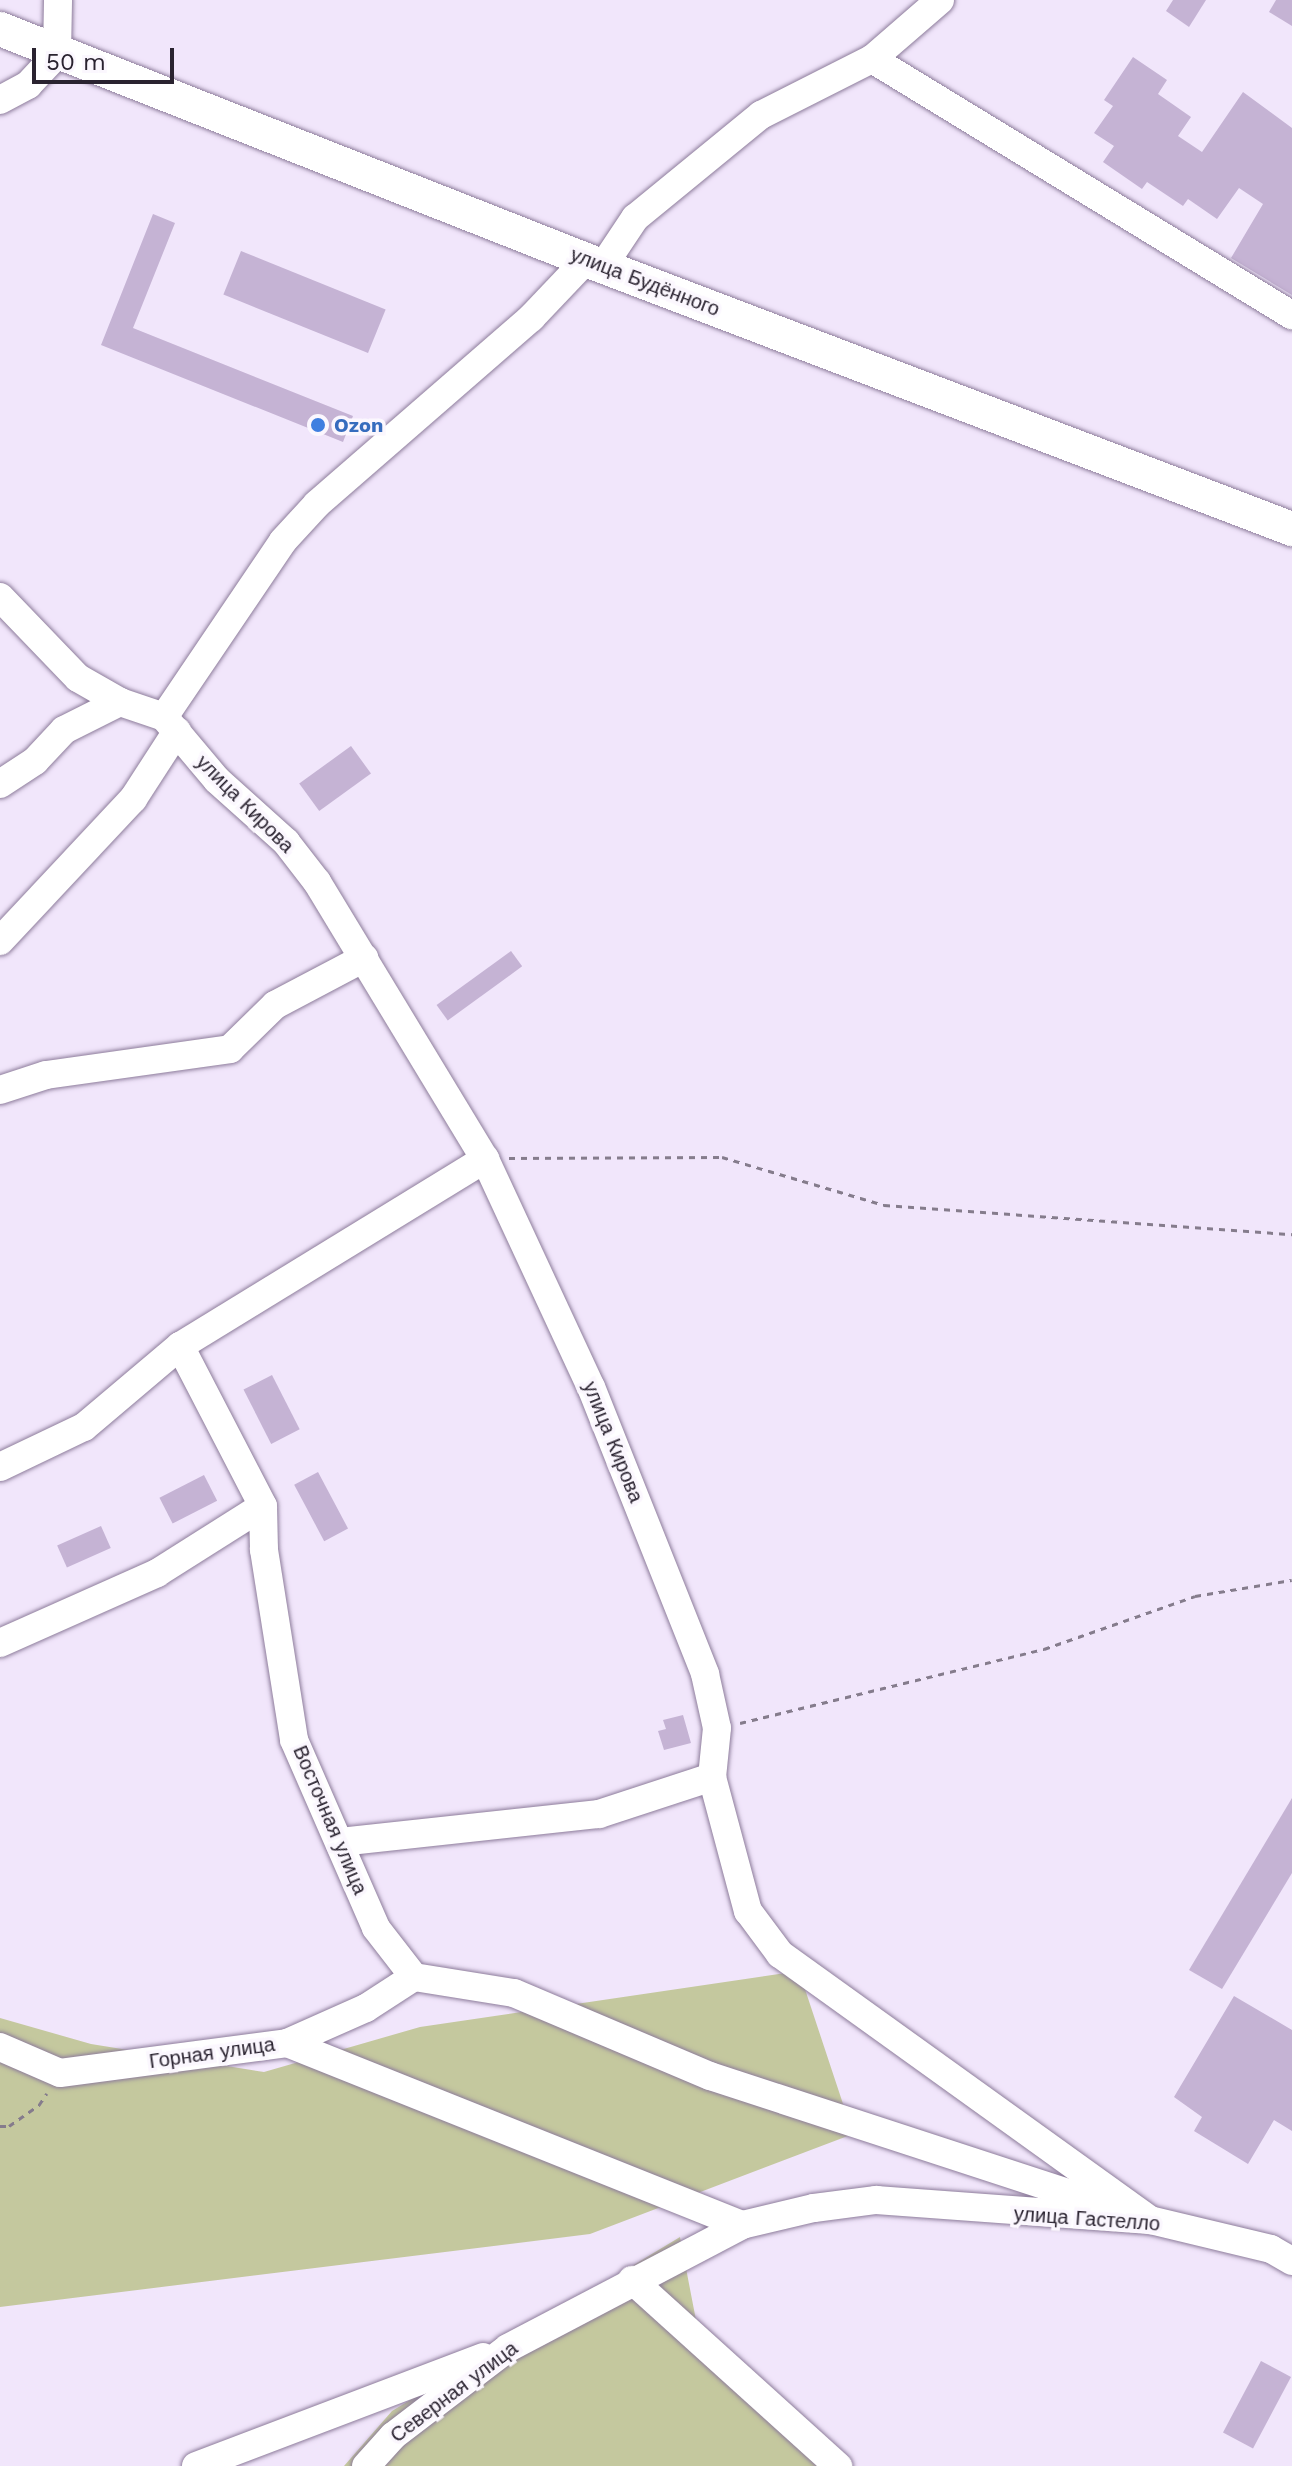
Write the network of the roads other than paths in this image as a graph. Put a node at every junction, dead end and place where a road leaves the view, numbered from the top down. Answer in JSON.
{"nodes":[{"id":1,"x":58,"y":0,"type":"edge"},
{"id":2,"x":940,"y":0,"type":"edge"},
{"id":3,"x":0,"y":29,"type":"edge"},
{"id":4,"x":57,"y":54,"type":"junction"},
{"id":5,"x":872,"y":59,"type":"junction"},
{"id":6,"x":0,"y":100,"type":"edge"},
{"id":7,"x":595,"y":263,"type":"junction"},
{"id":8,"x":1292,"y":315,"type":"edge"},
{"id":9,"x":1292,"y":529,"type":"edge"},
{"id":10,"x":5,"y":611,"type":"edge"},
{"id":11,"x":120,"y":702,"type":"junction"},
{"id":12,"x":170,"y":724,"type":"junction"},
{"id":13,"x":0,"y":784,"type":"edge"},
{"id":14,"x":0,"y":941,"type":"edge"},
{"id":15,"x":364,"y":958,"type":"junction"},
{"id":16,"x":0,"y":1090,"type":"edge"},
{"id":17,"x":485,"y":1159,"type":"junction"},
{"id":18,"x":180,"y":1346,"type":"junction"},
{"id":19,"x":0,"y":1467,"type":"edge"},
{"id":20,"x":263,"y":1506,"type":"junction"},
{"id":21,"x":210,"y":1540,"type":"junction"},
{"id":22,"x":264,"y":1550,"type":"junction"},
{"id":23,"x":0,"y":1643,"type":"edge"},
{"id":24,"x":712,"y":1777,"type":"junction"},
{"id":25,"x":340,"y":1842,"type":"junction"},
{"id":26,"x":414,"y":1977,"type":"junction"},
{"id":27,"x":287,"y":2043,"type":"junction"},
{"id":28,"x":0,"y":2047,"type":"edge"},
{"id":29,"x":876,"y":2200,"type":"joint"},
{"id":30,"x":1150,"y":2220,"type":"junction"},
{"id":31,"x":742,"y":2225,"type":"junction"},
{"id":32,"x":1292,"y":2261,"type":"edge"},
{"id":33,"x":632,"y":2280,"type":"junction"},
{"id":34,"x":508,"y":2348,"type":"junction"},
{"id":35,"x":196,"y":2466,"type":"edge"},
{"id":36,"x":366,"y":2466,"type":"edge"},
{"id":37,"x":838,"y":2466,"type":"edge"}],
"edges":[{"from":1,"to":4,"type":"street"},
{"from":2,"to":5,"type":"street"},
{"from":3,"to":4,"type":"main road","name":"улица Будённого"},
{"from":4,"to":6,"type":"street"},
{"from":4,"to":7,"type":"main road","name":"улица Будённого"},
{"from":5,"to":7,"type":"street"},
{"from":5,"to":8,"type":"street"},
{"from":7,"to":9,"type":"main road","name":"улица Будённого"},
{"from":7,"to":12,"type":"street"},
{"from":10,"to":11,"type":"street"},
{"from":11,"to":12,"type":"street"},
{"from":11,"to":13,"type":"street"},
{"from":12,"to":14,"type":"street"},
{"from":12,"to":15,"type":"street","name":"улица Кирова"},
{"from":15,"to":16,"type":"street"},
{"from":15,"to":17,"type":"street","name":"улица Кирова"},
{"from":17,"to":18,"type":"street"},
{"from":17,"to":24,"type":"street","name":"улица Кирова"},
{"from":18,"to":19,"type":"street"},
{"from":18,"to":20,"type":"street","name":"Восточная улица"},
{"from":20,"to":21,"type":"street"},
{"from":20,"to":22,"type":"street","name":"Восточная улица"},
{"from":21,"to":22,"type":"street"},
{"from":21,"to":23,"type":"street"},
{"from":22,"to":25,"type":"street","name":"Восточная улица"},
{"from":24,"to":25,"type":"street"},
{"from":24,"to":30,"type":"street","name":"улица Кирова"},
{"from":25,"to":26,"type":"street","name":"Восточная улица"},
{"from":26,"to":27,"type":"street","name":"Горная улица"},
{"from":26,"to":30,"type":"street"},
{"from":27,"to":28,"type":"street","name":"Горная улица"},
{"from":27,"to":31,"type":"street"},
{"from":29,"to":30,"type":"street","name":"улица Гастелло"},
{"from":29,"to":31,"type":"street","name":"Северная улица"},
{"from":30,"to":32,"type":"street","name":"улица Гастелло"},
{"from":31,"to":33,"type":"street","name":"Северная улица"},
{"from":33,"to":34,"type":"street","name":"Северная улица"},
{"from":33,"to":37,"type":"street"},
{"from":34,"to":35,"type":"street"},
{"from":34,"to":36,"type":"street","name":"Северная улица"}]}
